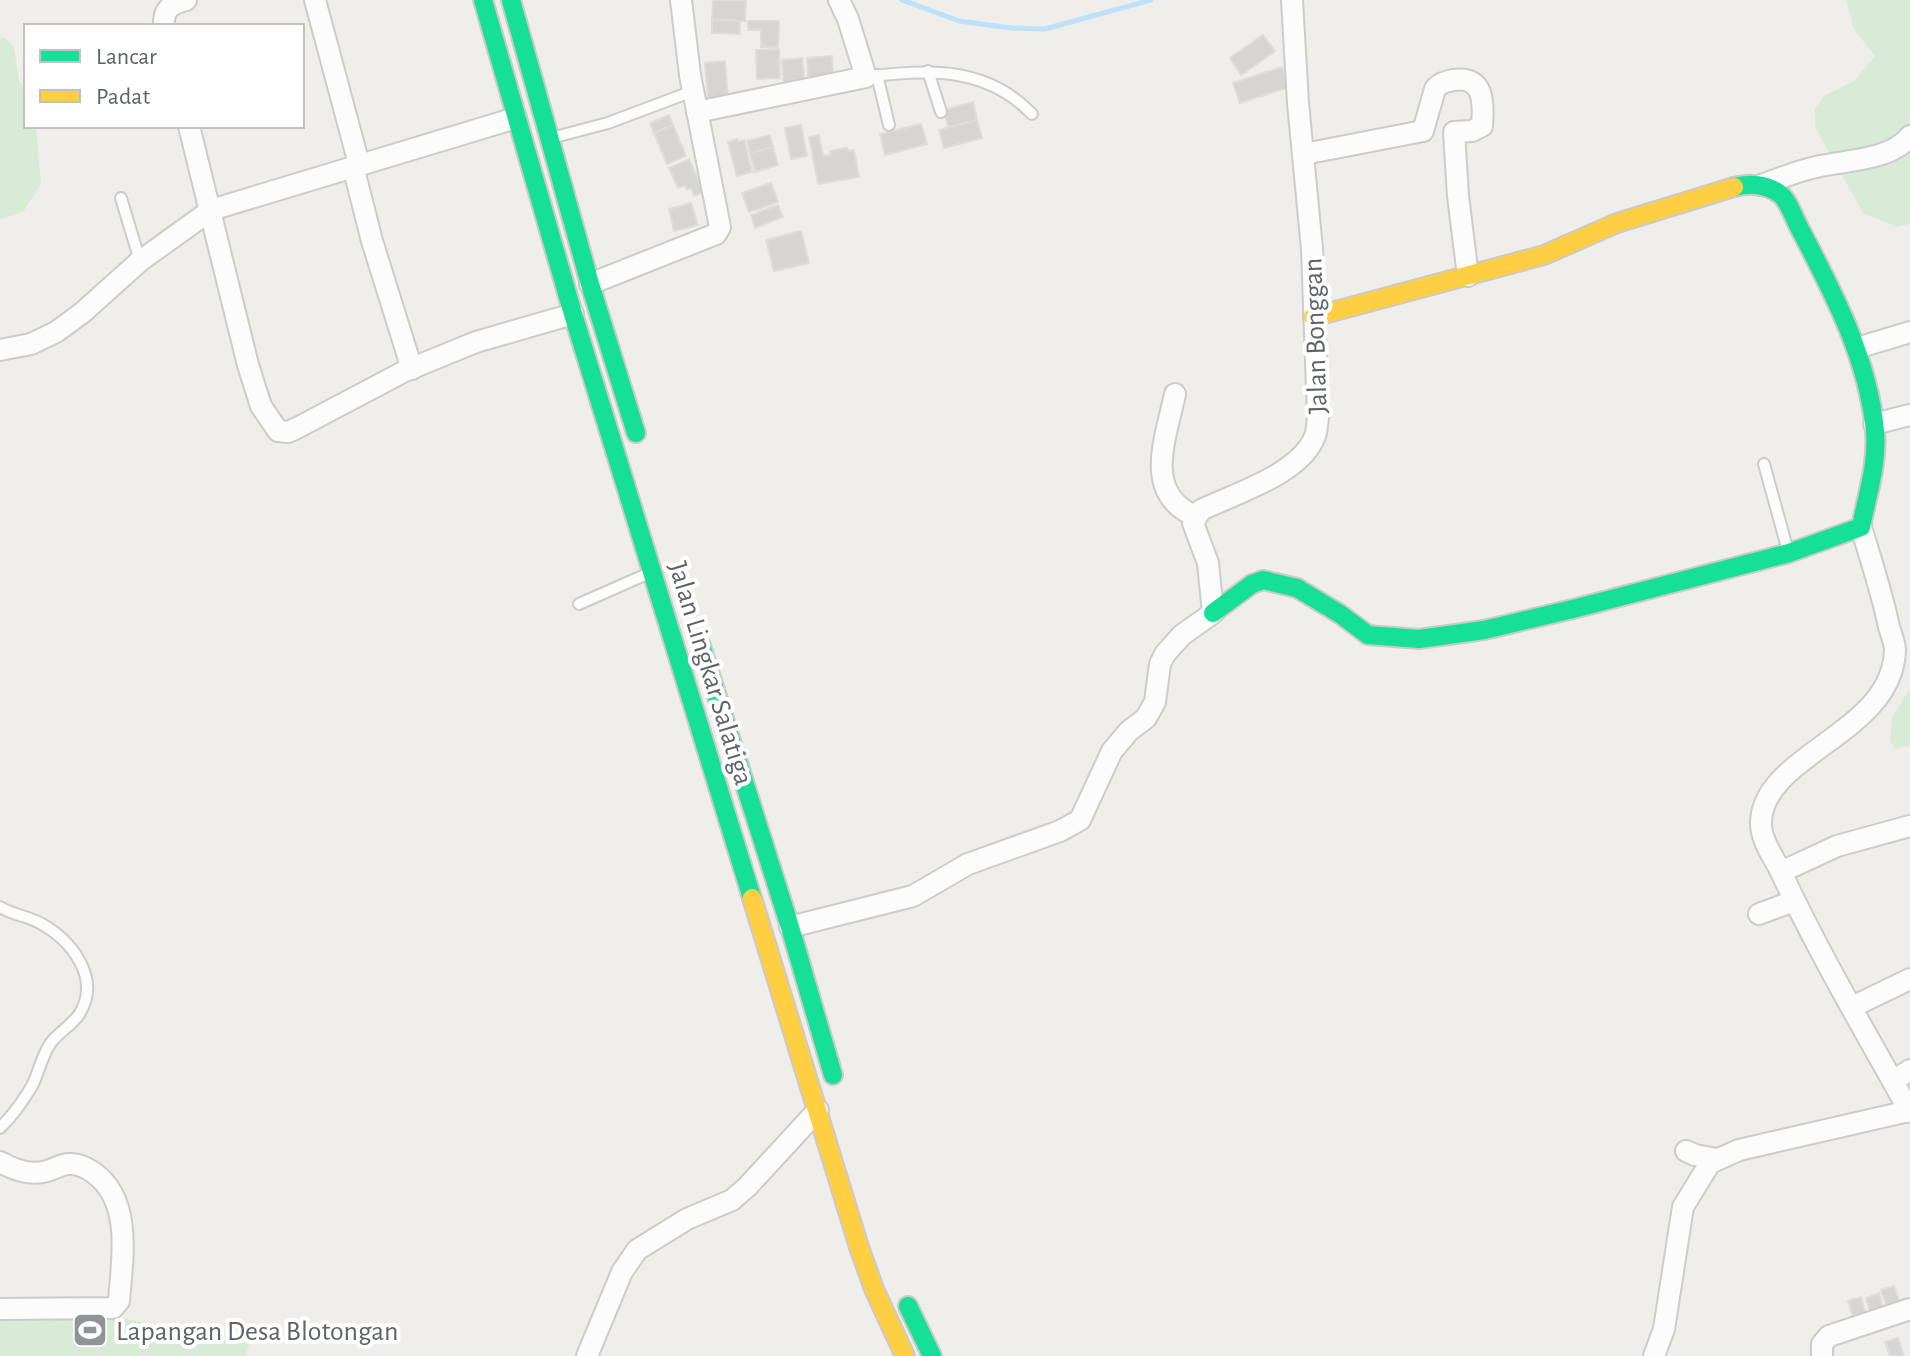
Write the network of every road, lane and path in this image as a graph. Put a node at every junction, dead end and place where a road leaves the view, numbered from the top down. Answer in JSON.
{"nodes":[{"id":1,"x":186,"y":0,"type":"edge"},
{"id":2,"x":315,"y":0,"type":"edge"},
{"id":3,"x":483,"y":0,"type":"edge"},
{"id":4,"x":511,"y":0,"type":"edge"},
{"id":5,"x":681,"y":0,"type":"edge"},
{"id":6,"x":839,"y":0,"type":"edge"},
{"id":7,"x":1292,"y":0,"type":"edge"},
{"id":8,"x":164,"y":24,"type":"edge"},
{"id":9,"x":928,"y":71,"type":"junction"},
{"id":10,"x":871,"y":76,"type":"junction"},
{"id":11,"x":693,"y":91,"type":"junction"},
{"id":12,"x":697,"y":112,"type":"junction"},
{"id":13,"x":941,"y":112,"type":"dead end"},
{"id":14,"x":1032,"y":114,"type":"dead end"},
{"id":15,"x":516,"y":118,"type":"junction"},
{"id":16,"x":889,"y":125,"type":"dead end"},
{"id":17,"x":190,"y":128,"type":"edge"},
{"id":18,"x":1423,"y":131,"type":"junction"},
{"id":19,"x":1454,"y":132,"type":"junction"},
{"id":20,"x":1910,"y":136,"type":"edge"},
{"id":21,"x":550,"y":138,"type":"junction"},
{"id":22,"x":1304,"y":154,"type":"junction"},
{"id":23,"x":356,"y":165,"type":"junction"},
{"id":24,"x":1761,"y":185,"type":"junction"},
{"id":25,"x":121,"y":198,"type":"dead end"},
{"id":26,"x":211,"y":210,"type":"junction"},
{"id":27,"x":140,"y":261,"type":"junction"},
{"id":28,"x":1468,"y":276,"type":"junction"},
{"id":29,"x":590,"y":284,"type":"junction"},
{"id":30,"x":573,"y":314,"type":"junction"},
{"id":31,"x":1313,"y":317,"type":"junction"},
{"id":32,"x":1910,"y":332,"type":"edge"},
{"id":33,"x":1857,"y":348,"type":"junction"},
{"id":34,"x":0,"y":350,"type":"edge"},
{"id":35,"x":412,"y":369,"type":"junction"},
{"id":36,"x":1175,"y":394,"type":"dead end"},
{"id":37,"x":1910,"y":415,"type":"edge"},
{"id":38,"x":1874,"y":424,"type":"junction"},
{"id":39,"x":643,"y":457,"type":"dead end"},
{"id":40,"x":1764,"y":464,"type":"dead end"},
{"id":41,"x":1195,"y":516,"type":"junction"},
{"id":42,"x":1861,"y":527,"type":"junction"},
{"id":43,"x":1789,"y":553,"type":"junction"},
{"id":44,"x":652,"y":571,"type":"junction"},
{"id":45,"x":579,"y":604,"type":"dead end"},
{"id":46,"x":1213,"y":613,"type":"junction"},
{"id":47,"x":693,"y":622,"type":"dead end"},
{"id":48,"x":1910,"y":826,"type":"edge"},
{"id":49,"x":1781,"y":872,"type":"junction"},
{"id":50,"x":1794,"y":901,"type":"junction"},
{"id":51,"x":0,"y":907,"type":"edge"},
{"id":52,"x":1759,"y":914,"type":"dead end"},
{"id":53,"x":790,"y":927,"type":"junction"},
{"id":54,"x":1910,"y":979,"type":"edge"},
{"id":55,"x":1852,"y":1007,"type":"junction"},
{"id":56,"x":817,"y":1020,"type":"junction"},
{"id":57,"x":792,"y":1027,"type":"junction"},
{"id":58,"x":1902,"y":1076,"type":"edge"},
{"id":59,"x":837,"y":1092,"type":"dead end"},
{"id":60,"x":818,"y":1110,"type":"junction"},
{"id":61,"x":1910,"y":1112,"type":"edge"},
{"id":62,"x":0,"y":1128,"type":"edge"},
{"id":63,"x":1686,"y":1151,"type":"dead end"},
{"id":64,"x":1717,"y":1159,"type":"junction"},
{"id":65,"x":0,"y":1162,"type":"edge"},
{"id":66,"x":899,"y":1285,"type":"dead end"},
{"id":67,"x":0,"y":1309,"type":"edge"},
{"id":68,"x":1910,"y":1309,"type":"edge"},
{"id":69,"x":587,"y":1356,"type":"edge"},
{"id":70,"x":905,"y":1356,"type":"edge"},
{"id":71,"x":932,"y":1356,"type":"edge"},
{"id":72,"x":1654,"y":1356,"type":"edge"},
{"id":73,"x":1822,"y":1356,"type":"edge"}],
"edges":[{"from":1,"to":8,"type":"street"},
{"from":2,"to":23,"type":"street"},
{"from":3,"to":15,"type":"main road","name":"Jalan Lingkar Salatiga"},
{"from":4,"to":21,"type":"main road"},
{"from":5,"to":11,"type":"street"},
{"from":6,"to":10,"type":"street"},
{"from":7,"to":22,"type":"street","name":"Jalan Bonggan"},
{"from":9,"to":10,"type":"lane"},
{"from":9,"to":13,"type":"lane"},
{"from":9,"to":14,"type":"lane"},
{"from":10,"to":12,"type":"street"},
{"from":10,"to":16,"type":"lane"},
{"from":11,"to":12,"type":"street"},
{"from":11,"to":21,"type":"lane"},
{"from":12,"to":29,"type":"street"},
{"from":15,"to":23,"type":"street"},
{"from":15,"to":30,"type":"main road","name":"Jalan Lingkar Salatiga"},
{"from":17,"to":26,"type":"street"},
{"from":18,"to":19,"type":"street"},
{"from":18,"to":19,"type":"street"},
{"from":18,"to":22,"type":"street"},
{"from":19,"to":28,"type":"street"},
{"from":20,"to":24,"type":"street"},
{"from":21,"to":29,"type":"main road"},
{"from":22,"to":31,"type":"street","name":"Jalan Bonggan"},
{"from":23,"to":26,"type":"street"},
{"from":23,"to":35,"type":"street"},
{"from":24,"to":28,"type":"main road"},
{"from":24,"to":33,"type":"main road"},
{"from":25,"to":27,"type":"lane"},
{"from":26,"to":27,"type":"street"},
{"from":26,"to":35,"type":"street"},
{"from":27,"to":34,"type":"street"},
{"from":28,"to":31,"type":"main road"},
{"from":29,"to":39,"type":"main road"},
{"from":30,"to":35,"type":"street"},
{"from":30,"to":44,"type":"main road","name":"Jalan Lingkar Salatiga"},
{"from":31,"to":41,"type":"street","name":"Jalan Bonggan"},
{"from":32,"to":33,"type":"street"},
{"from":33,"to":38,"type":"main road"},
{"from":36,"to":41,"type":"street"},
{"from":37,"to":38,"type":"street"},
{"from":38,"to":42,"type":"main road"},
{"from":40,"to":43,"type":"lane"},
{"from":41,"to":46,"type":"street"},
{"from":42,"to":43,"type":"main road"},
{"from":42,"to":49,"type":"street"},
{"from":43,"to":46,"type":"main road"},
{"from":44,"to":45,"type":"lane"},
{"from":44,"to":57,"type":"main road","name":"Jalan Lingkar Salatiga"},
{"from":46,"to":53,"type":"street"},
{"from":47,"to":53,"type":"main road","name":"Jalan Lingkar Salatiga"},
{"from":48,"to":49,"type":"street"},
{"from":49,"to":50,"type":"street"},
{"from":50,"to":52,"type":"street"},
{"from":50,"to":55,"type":"street"},
{"from":51,"to":62,"type":"lane"},
{"from":53,"to":56,"type":"main road","name":"Jalan Lingkar Salatiga"},
{"from":54,"to":55,"type":"street"},
{"from":55,"to":58,"type":"street"},
{"from":56,"to":57,"type":"main road"},
{"from":56,"to":59,"type":"main road","name":"Jalan Lingkar Salatiga"},
{"from":57,"to":60,"type":"main road","name":"Jalan Lingkar Salatiga"},
{"from":58,"to":61,"type":"street"},
{"from":60,"to":69,"type":"street"},
{"from":60,"to":70,"type":"main road","name":"Jalan Lingkar Salatiga"},
{"from":61,"to":64,"type":"street"},
{"from":63,"to":64,"type":"street"},
{"from":64,"to":72,"type":"street"},
{"from":65,"to":67,"type":"street"},
{"from":66,"to":71,"type":"main road"},
{"from":68,"to":73,"type":"street"}]}
